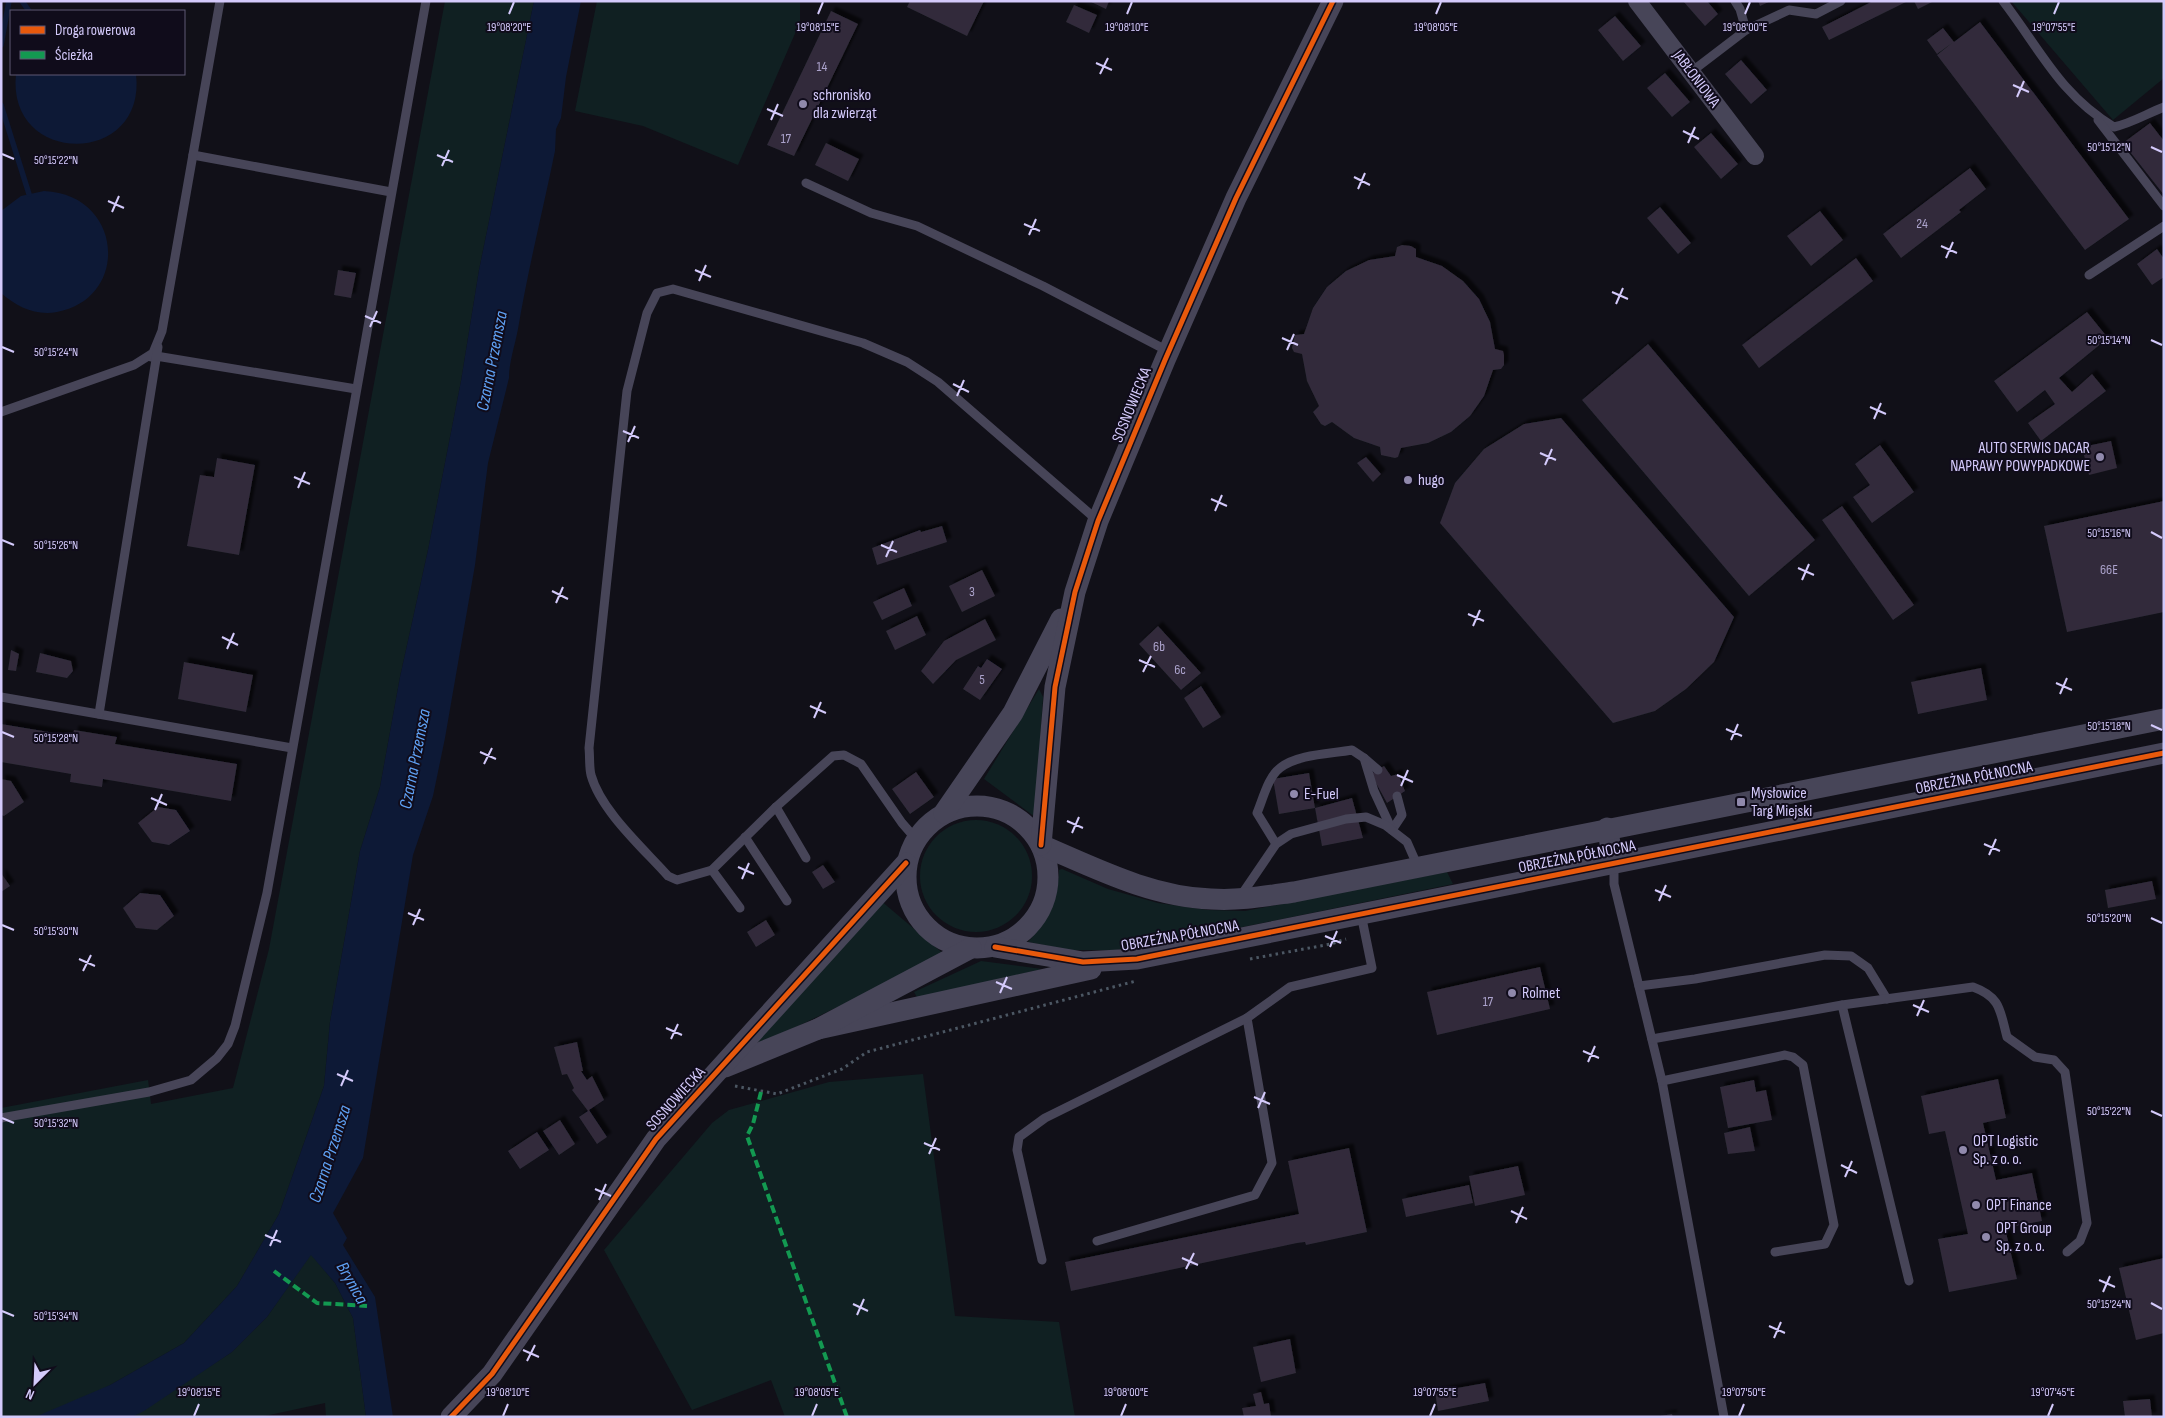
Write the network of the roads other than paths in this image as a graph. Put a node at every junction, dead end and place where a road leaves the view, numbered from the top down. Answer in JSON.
{"nodes":[{"id":1,"x":220,"y":1,"type":"edge"},
{"id":2,"x":426,"y":1,"type":"edge"},
{"id":3,"x":1333,"y":1,"type":"edge"},
{"id":4,"x":1637,"y":1,"type":"edge"},
{"id":5,"x":1735,"y":1,"type":"edge"},
{"id":6,"x":1842,"y":1,"type":"edge"},
{"id":7,"x":2003,"y":1,"type":"edge"},
{"id":8,"x":1746,"y":30,"type":"junction"},
{"id":9,"x":1691,"y":72,"type":"junction"},
{"id":10,"x":2164,"y":107,"type":"edge"},
{"id":11,"x":2094,"y":116,"type":"junction"},
{"id":12,"x":193,"y":155,"type":"junction"},
{"id":13,"x":1755,"y":156,"type":"dead end"},
{"id":14,"x":806,"y":183,"type":"dead end"},
{"id":15,"x":391,"y":192,"type":"junction"},
{"id":16,"x":2164,"y":206,"type":"edge"},
{"id":17,"x":2164,"y":226,"type":"edge"},
{"id":18,"x":2088,"y":275,"type":"dead end"},
{"id":19,"x":158,"y":343,"type":"junction"},
{"id":20,"x":1168,"y":351,"type":"junction"},
{"id":21,"x":156,"y":356,"type":"junction"},
{"id":22,"x":146,"y":360,"type":"junction"},
{"id":23,"x":356,"y":389,"type":"junction"},
{"id":24,"x":1,"y":412,"type":"edge"},
{"id":25,"x":1098,"y":521,"type":"junction"},
{"id":26,"x":1075,"y":592,"type":"junction"},
{"id":27,"x":1,"y":697,"type":"edge"},
{"id":28,"x":99,"y":714,"type":"junction"},
{"id":29,"x":2164,"y":719,"type":"edge"},
{"id":30,"x":292,"y":748,"type":"junction"},
{"id":31,"x":2164,"y":753,"type":"edge"},
{"id":32,"x":1364,"y":758,"type":"junction"},
{"id":33,"x":1378,"y":770,"type":"dead end"},
{"id":34,"x":1397,"y":796,"type":"dead end"},
{"id":35,"x":776,"y":807,"type":"junction"},
{"id":36,"x":944,"y":813,"type":"junction"},
{"id":37,"x":1607,"y":828,"type":"junction"},
{"id":38,"x":1392,"y":830,"type":"junction"},
{"id":39,"x":745,"y":837,"type":"junction"},
{"id":40,"x":916,"y":839,"type":"junction"},
{"id":41,"x":1276,"y":844,"type":"junction"},
{"id":42,"x":1041,"y":845,"type":"junction"},
{"id":43,"x":806,"y":858,"type":"dead end"},
{"id":44,"x":906,"y":862,"type":"junction"},
{"id":45,"x":1614,"y":863,"type":"junction"},
{"id":46,"x":1418,"y":867,"type":"junction"},
{"id":47,"x":712,"y":870,"type":"junction"},
{"id":48,"x":1238,"y":900,"type":"junction"},
{"id":49,"x":787,"y":901,"type":"dead end"},
{"id":50,"x":740,"y":908,"type":"dead end"},
{"id":51,"x":1364,"y":922,"type":"junction"},
{"id":52,"x":995,"y":947,"type":"junction"},
{"id":53,"x":971,"y":948,"type":"junction"},
{"id":54,"x":1137,"y":958,"type":"junction"},
{"id":55,"x":1639,"y":986,"type":"junction"},
{"id":56,"x":1887,"y":999,"type":"junction"},
{"id":57,"x":1842,"y":1005,"type":"junction"},
{"id":58,"x":1247,"y":1018,"type":"junction"},
{"id":59,"x":818,"y":1030,"type":"junction"},
{"id":60,"x":1652,"y":1039,"type":"junction"},
{"id":61,"x":718,"y":1070,"type":"junction"},
{"id":62,"x":1662,"y":1081,"type":"junction"},
{"id":63,"x":1,"y":1118,"type":"edge"},
{"id":64,"x":1097,"y":1241,"type":"dead end"},
{"id":65,"x":1775,"y":1252,"type":"dead end"},
{"id":66,"x":2067,"y":1252,"type":"dead end"},
{"id":67,"x":1042,"y":1260,"type":"dead end"},
{"id":68,"x":1909,"y":1282,"type":"dead end"},
{"id":69,"x":451,"y":1417,"type":"edge"},
{"id":70,"x":1724,"y":1417,"type":"edge"}],
"edges":[{"from":1,"to":12,"type":"lane"},
{"from":2,"to":15,"type":"lane"},
{"from":3,"to":20,"type":"street","name":"SOSNOWIECKA"},
{"from":4,"to":9,"type":"street","name":"JABŁONIOWA"},
{"from":5,"to":8,"type":"lane"},
{"from":6,"to":8,"type":"lane"},
{"from":7,"to":11,"type":"lane"},
{"from":8,"to":9,"type":"lane"},
{"from":9,"to":13,"type":"street","name":"JABŁONIOWA"},
{"from":10,"to":11,"type":"lane"},
{"from":11,"to":16,"type":"lane"},
{"from":12,"to":15,"type":"lane"},
{"from":12,"to":19,"type":"lane"},
{"from":14,"to":20,"type":"lane"},
{"from":15,"to":23,"type":"lane"},
{"from":17,"to":18,"type":"lane"},
{"from":19,"to":21,"type":"lane"},
{"from":19,"to":22,"type":"lane"},
{"from":20,"to":25,"type":"street","name":"SOSNOWIECKA"},
{"from":21,"to":22,"type":"lane"},
{"from":21,"to":23,"type":"lane"},
{"from":21,"to":28,"type":"lane"},
{"from":22,"to":24,"type":"lane"},
{"from":23,"to":30,"type":"lane"},
{"from":25,"to":26,"type":"street","name":"SOSNOWIECKA"},
{"from":25,"to":47,"type":"lane"},
{"from":26,"to":36,"type":"street","name":"SOSNOWIECKA"},
{"from":26,"to":42,"type":"street","name":"SOSNOWIECKA"},
{"from":27,"to":28,"type":"lane"},
{"from":28,"to":30,"type":"lane"},
{"from":29,"to":37,"type":"street","name":"OBRZEŻNA PÓŁNOCNA"},
{"from":30,"to":63,"type":"lane"},
{"from":31,"to":45,"type":"street","name":"OBRZEŻNA PÓŁNOCNA"},
{"from":32,"to":33,"type":"lane"},
{"from":32,"to":38,"type":"lane"},
{"from":32,"to":41,"type":"lane"},
{"from":34,"to":38,"type":"lane"},
{"from":35,"to":39,"type":"lane"},
{"from":35,"to":40,"type":"lane"},
{"from":35,"to":43,"type":"lane"},
{"from":36,"to":40,"type":"street","name":"SOSNOWIECKA"},
{"from":36,"to":42,"type":"street","name":"SOSNOWIECKA"},
{"from":37,"to":45,"type":"street"},
{"from":37,"to":46,"type":"street","name":"OBRZEŻNA PÓŁNOCNA"},
{"from":38,"to":41,"type":"lane"},
{"from":38,"to":46,"type":"lane"},
{"from":39,"to":47,"type":"lane"},
{"from":39,"to":49,"type":"lane"},
{"from":40,"to":44,"type":"street","name":"SOSNOWIECKA"},
{"from":41,"to":48,"type":"lane"},
{"from":42,"to":48,"type":"street","name":"OBRZEŻNA PÓŁNOCNA"},
{"from":42,"to":52,"type":"street","name":"SOSNOWIECKA"},
{"from":44,"to":53,"type":"street","name":"SOSNOWIECKA"},
{"from":44,"to":61,"type":"street","name":"SOSNOWIECKA"},
{"from":45,"to":51,"type":"street","name":"OBRZEŻNA PÓŁNOCNA"},
{"from":45,"to":55,"type":"lane"},
{"from":46,"to":48,"type":"street","name":"OBRZEŻNA PÓŁNOCNA"},
{"from":47,"to":50,"type":"lane"},
{"from":51,"to":54,"type":"street","name":"OBRZEŻNA PÓŁNOCNA"},
{"from":51,"to":58,"type":"lane"},
{"from":52,"to":53,"type":"street","name":"SOSNOWIECKA"},
{"from":52,"to":54,"type":"street","name":"OBRZEŻNA PÓŁNOCNA"},
{"from":53,"to":59,"type":"street","name":"SOSNOWIECKA"},
{"from":54,"to":59,"type":"street"},
{"from":55,"to":56,"type":"lane"},
{"from":55,"to":60,"type":"lane"},
{"from":56,"to":57,"type":"lane"},
{"from":56,"to":66,"type":"lane"},
{"from":57,"to":60,"type":"lane"},
{"from":57,"to":68,"type":"lane"},
{"from":58,"to":64,"type":"lane"},
{"from":58,"to":67,"type":"lane"},
{"from":59,"to":61,"type":"street","name":"SOSNOWIECKA"},
{"from":60,"to":62,"type":"lane"},
{"from":61,"to":69,"type":"street","name":"SOSNOWIECKA"},
{"from":62,"to":65,"type":"lane"},
{"from":62,"to":70,"type":"lane"}]}
